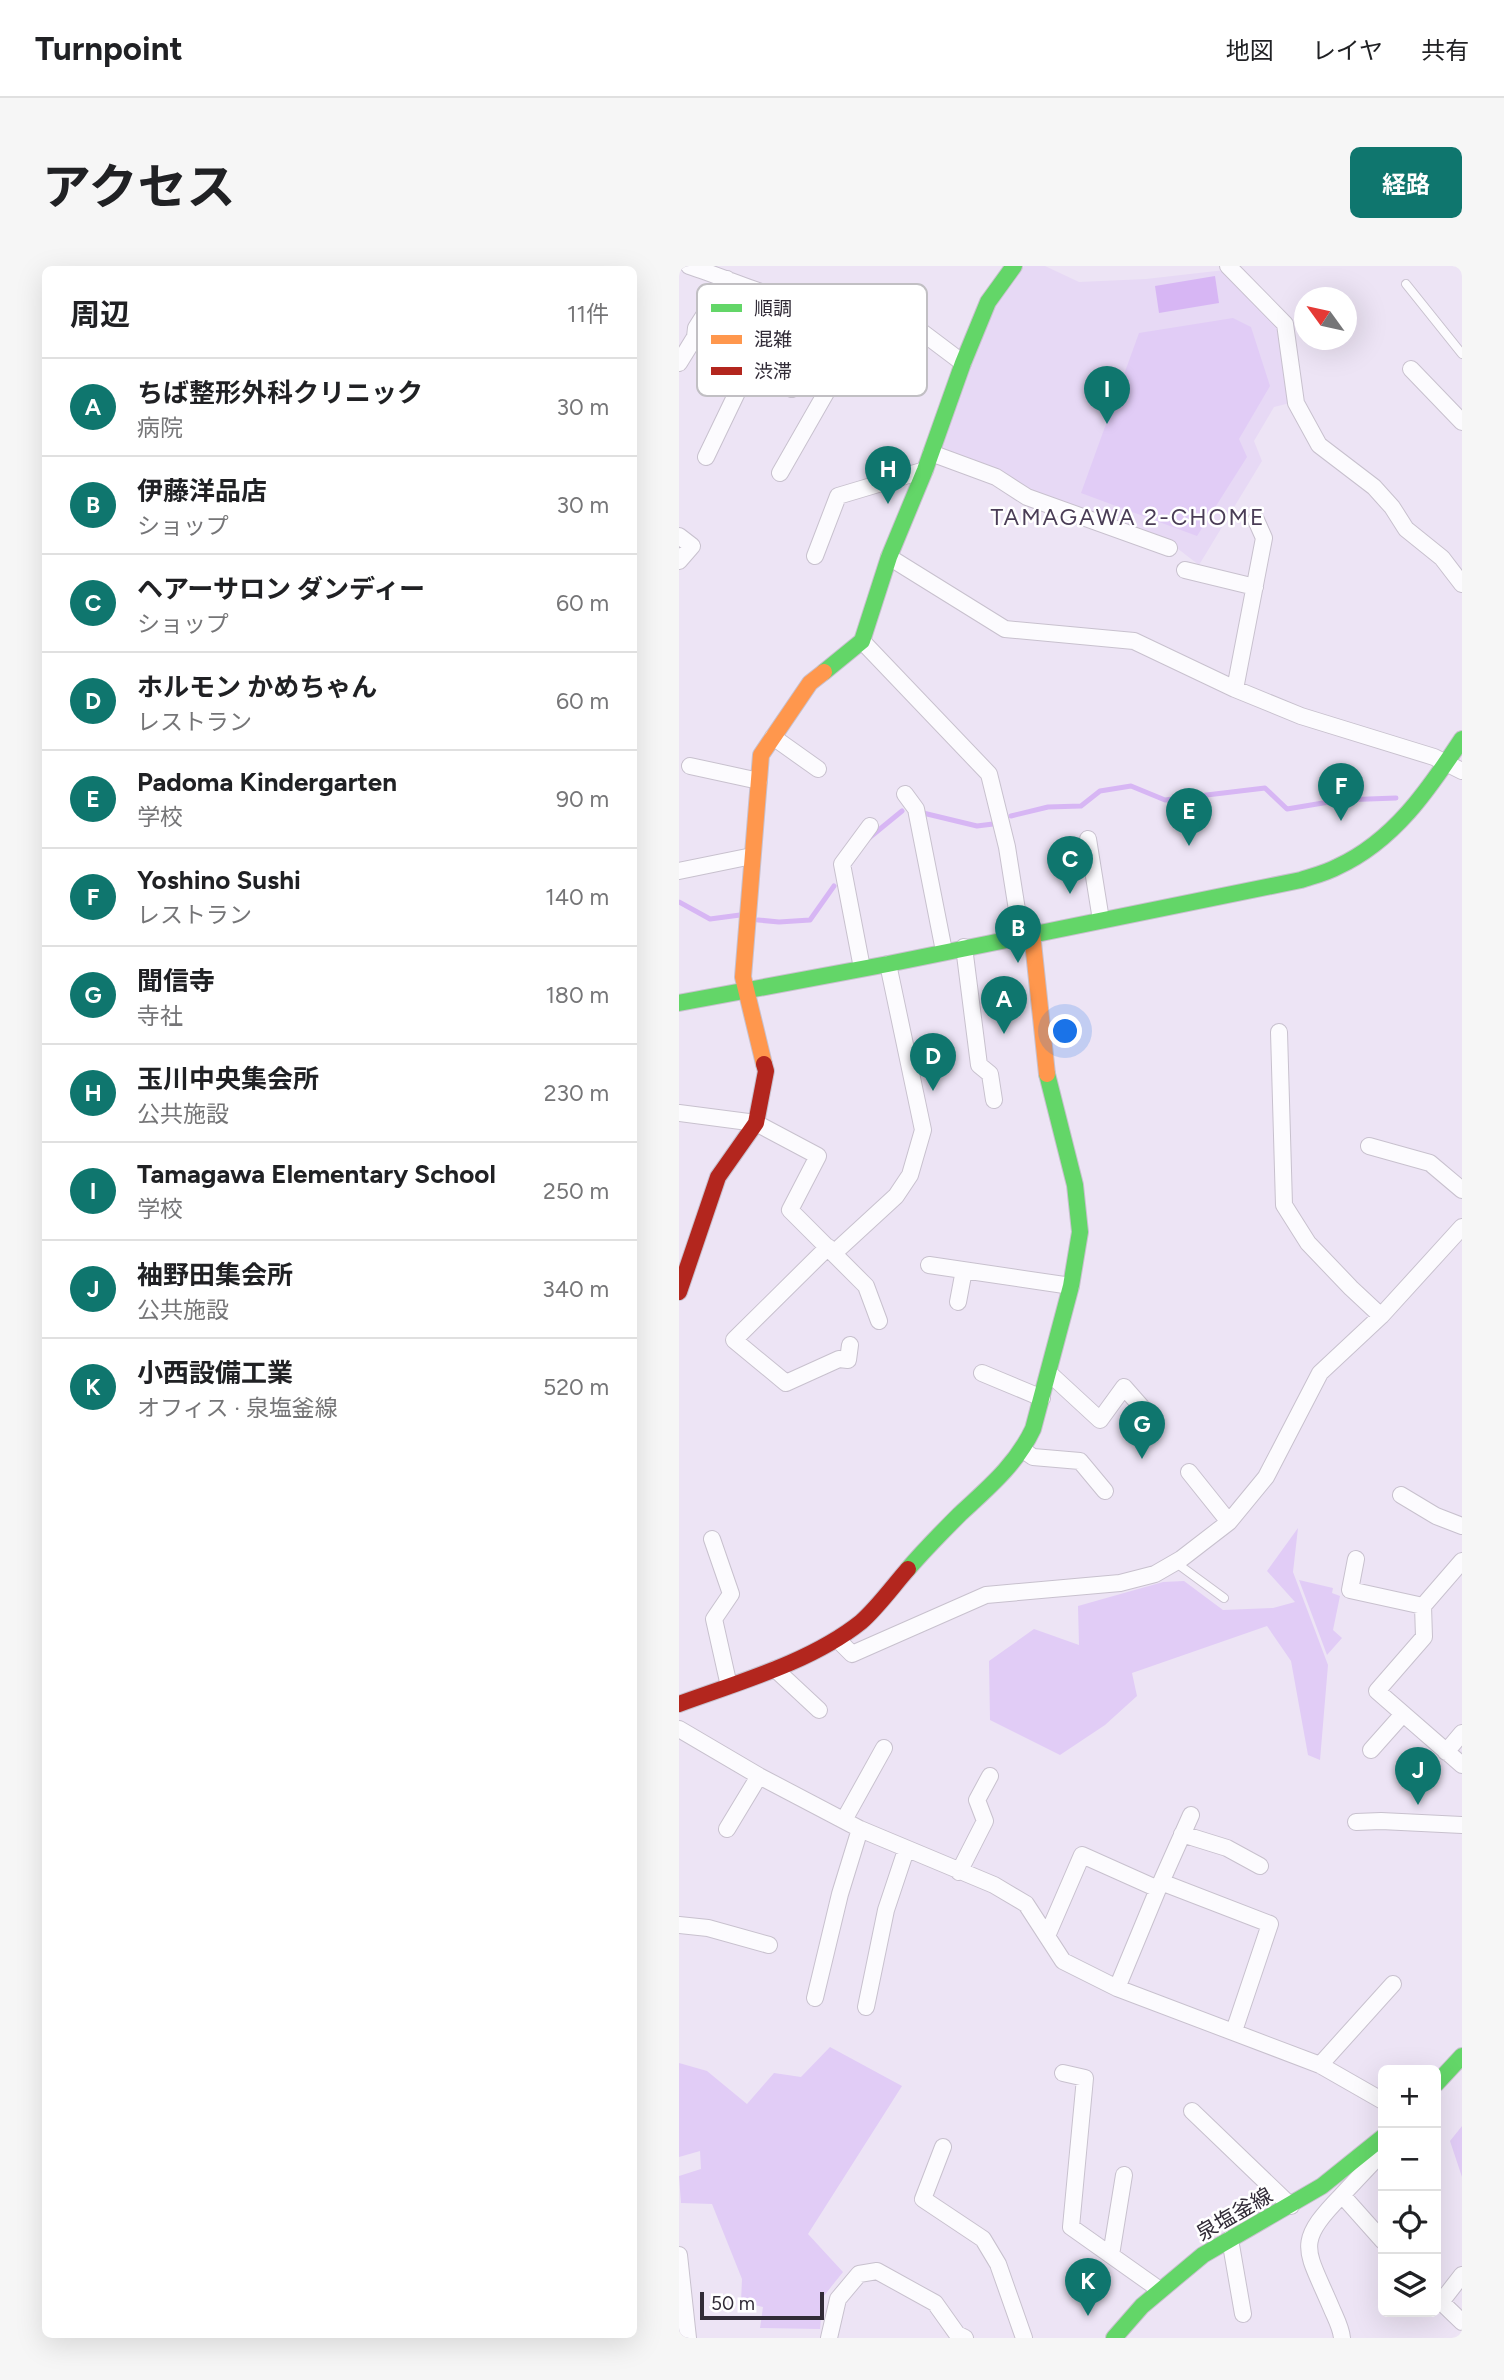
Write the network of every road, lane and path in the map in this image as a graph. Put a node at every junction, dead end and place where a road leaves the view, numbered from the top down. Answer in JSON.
{"nodes":[{"id":1,"x":689,"y":266,"type":"edge"},
{"id":2,"x":1014,"y":266,"type":"edge"},
{"id":3,"x":1228,"y":266,"type":"edge"},
{"id":4,"x":727,"y":279,"type":"junction"},
{"id":5,"x":724,"y":284,"type":"edge"},
{"id":6,"x":739,"y":284,"type":"edge"},
{"id":7,"x":1406,"y":284,"type":"dead end"},
{"id":8,"x":697,"y":326,"type":"edge"},
{"id":9,"x":927,"y":336,"type":"edge"},
{"id":10,"x":695,"y":337,"type":"joint"},
{"id":11,"x":1462,"y":354,"type":"edge"},
{"id":12,"x":679,"y":363,"type":"edge"},
{"id":13,"x":963,"y":363,"type":"junction"},
{"id":14,"x":1411,"y":369,"type":"dead end"},
{"id":15,"x":736,"y":396,"type":"edge"},
{"id":16,"x":824,"y":396,"type":"edge"},
{"id":17,"x":1462,"y":422,"type":"edge"},
{"id":18,"x":931,"y":453,"type":"junction"},
{"id":19,"x":706,"y":457,"type":"dead end"},
{"id":20,"x":925,"y":470,"type":"junction"},
{"id":21,"x":780,"y":473,"type":"dead end"},
{"id":22,"x":1256,"y":520,"type":"dead end"},
{"id":23,"x":679,"y":536,"type":"edge"},
{"id":24,"x":1169,"y":548,"type":"dead end"},
{"id":25,"x":815,"y":556,"type":"dead end"},
{"id":26,"x":889,"y":557,"type":"junction"},
{"id":27,"x":679,"y":561,"type":"edge"},
{"id":28,"x":1185,"y":570,"type":"dead end"},
{"id":29,"x":1462,"y":584,"type":"edge"},
{"id":30,"x":1255,"y":587,"type":"junction"},
{"id":31,"x":862,"y":641,"type":"junction"},
{"id":32,"x":1235,"y":689,"type":"junction"},
{"id":33,"x":773,"y":737,"type":"junction"},
{"id":34,"x":1462,"y":739,"type":"edge"},
{"id":35,"x":1447,"y":763,"type":"junction"},
{"id":36,"x":690,"y":766,"type":"dead end"},
{"id":37,"x":818,"y":769,"type":"dead end"},
{"id":38,"x":1462,"y":771,"type":"edge"},
{"id":39,"x":759,"y":781,"type":"junction"},
{"id":40,"x":905,"y":794,"type":"dead end"},
{"id":41,"x":870,"y":826,"type":"dead end"},
{"id":42,"x":1088,"y":839,"type":"dead end"},
{"id":43,"x":752,"y":856,"type":"junction"},
{"id":44,"x":679,"y":871,"type":"edge"},
{"id":45,"x":1101,"y":920,"type":"junction"},
{"id":46,"x":1027,"y":934,"type":"junction"},
{"id":47,"x":964,"y":947,"type":"junction"},
{"id":48,"x":944,"y":951,"type":"junction"},
{"id":49,"x":888,"y":964,"type":"junction"},
{"id":50,"x":862,"y":968,"type":"junction"},
{"id":51,"x":746,"y":991,"type":"junction"},
{"id":52,"x":679,"y":1003,"type":"edge"},
{"id":53,"x":1279,"y":1032,"type":"dead end"},
{"id":54,"x":994,"y":1100,"type":"dead end"},
{"id":55,"x":679,"y":1113,"type":"edge"},
{"id":56,"x":756,"y":1123,"type":"junction"},
{"id":57,"x":1369,"y":1146,"type":"dead end"},
{"id":58,"x":1462,"y":1191,"type":"edge"},
{"id":59,"x":1462,"y":1227,"type":"edge"},
{"id":60,"x":687,"y":1241,"type":"edge"},
{"id":61,"x":831,"y":1250,"type":"junction"},
{"id":62,"x":929,"y":1265,"type":"dead end"},
{"id":63,"x":964,"y":1270,"type":"junction"},
{"id":64,"x":1071,"y":1286,"type":"junction"},
{"id":65,"x":679,"y":1292,"type":"edge"},
{"id":66,"x":958,"y":1302,"type":"dead end"},
{"id":67,"x":1381,"y":1316,"type":"junction"},
{"id":68,"x":879,"y":1321,"type":"dead end"},
{"id":69,"x":848,"y":1358,"type":"dead end"},
{"id":70,"x":982,"y":1373,"type":"dead end"},
{"id":71,"x":1049,"y":1373,"type":"junction"},
{"id":72,"x":1042,"y":1398,"type":"junction"},
{"id":73,"x":1153,"y":1420,"type":"dead end"},
{"id":74,"x":1023,"y":1450,"type":"junction"},
{"id":75,"x":1189,"y":1472,"type":"dead end"},
{"id":76,"x":1105,"y":1491,"type":"dead end"},
{"id":77,"x":1401,"y":1495,"type":"dead end"},
{"id":78,"x":1229,"y":1522,"type":"junction"},
{"id":79,"x":1462,"y":1526,"type":"edge"},
{"id":80,"x":712,"y":1539,"type":"dead end"},
{"id":81,"x":1356,"y":1559,"type":"dead end"},
{"id":82,"x":1462,"y":1561,"type":"edge"},
{"id":83,"x":1175,"y":1562,"type":"junction"},
{"id":84,"x":1224,"y":1598,"type":"dead end"},
{"id":85,"x":1423,"y":1606,"type":"junction"},
{"id":86,"x":837,"y":1639,"type":"junction"},
{"id":87,"x":775,"y":1669,"type":"junction"},
{"id":88,"x":729,"y":1686,"type":"junction"},
{"id":89,"x":679,"y":1704,"type":"edge"},
{"id":90,"x":819,"y":1710,"type":"dead end"},
{"id":91,"x":1403,"y":1714,"type":"junction"},
{"id":92,"x":679,"y":1729,"type":"edge"},
{"id":93,"x":1462,"y":1733,"type":"edge"},
{"id":94,"x":884,"y":1748,"type":"dead end"},
{"id":95,"x":1371,"y":1750,"type":"dead end"},
{"id":96,"x":1446,"y":1752,"type":"junction"},
{"id":97,"x":1462,"y":1765,"type":"edge"},
{"id":98,"x":759,"y":1776,"type":"junction"},
{"id":99,"x":990,"y":1776,"type":"dead end"},
{"id":100,"x":1191,"y":1815,"type":"dead end"},
{"id":101,"x":844,"y":1821,"type":"junction"},
{"id":102,"x":1356,"y":1822,"type":"dead end"},
{"id":103,"x":1462,"y":1825,"type":"edge"},
{"id":104,"x":727,"y":1829,"type":"dead end"},
{"id":105,"x":860,"y":1829,"type":"junction"},
{"id":106,"x":1182,"y":1834,"type":"junction"},
{"id":107,"x":906,"y":1850,"type":"junction"},
{"id":108,"x":1260,"y":1866,"type":"dead end"},
{"id":109,"x":959,"y":1872,"type":"junction"},
{"id":110,"x":1159,"y":1886,"type":"junction"},
{"id":111,"x":679,"y":1925,"type":"edge"},
{"id":112,"x":1047,"y":1936,"type":"junction"},
{"id":113,"x":769,"y":1945,"type":"dead end"},
{"id":114,"x":1393,"y":1984,"type":"dead end"},
{"id":115,"x":1117,"y":1988,"type":"junction"},
{"id":116,"x":815,"y":1997,"type":"dead end"},
{"id":117,"x":866,"y":2007,"type":"dead end"},
{"id":118,"x":1234,"y":2031,"type":"junction"},
{"id":119,"x":1462,"y":2056,"type":"edge"},
{"id":120,"x":1320,"y":2065,"type":"junction"},
{"id":121,"x":1063,"y":2073,"type":"dead end"},
{"id":122,"x":1441,"y":2079,"type":"edge"},
{"id":123,"x":1378,"y":2098,"type":"edge"},
{"id":124,"x":1192,"y":2111,"type":"dead end"},
{"id":125,"x":1378,"y":2142,"type":"edge"},
{"id":126,"x":943,"y":2147,"type":"dead end"},
{"id":127,"x":1124,"y":2175,"type":"dead end"},
{"id":128,"x":1342,"y":2195,"type":"junction"},
{"id":129,"x":1291,"y":2206,"type":"junction"},
{"id":130,"x":1378,"y":2235,"type":"edge"},
{"id":131,"x":1230,"y":2239,"type":"junction"},
{"id":132,"x":679,"y":2255,"type":"edge"},
{"id":133,"x":1111,"y":2255,"type":"junction"},
{"id":134,"x":1462,"y":2275,"type":"edge"},
{"id":135,"x":1160,"y":2290,"type":"junction"},
{"id":136,"x":1441,"y":2297,"type":"edge"},
{"id":137,"x":1441,"y":2303,"type":"edge"},
{"id":138,"x":1243,"y":2314,"type":"dead end"},
{"id":139,"x":1462,"y":2322,"type":"edge"},
{"id":140,"x":688,"y":2338,"type":"edge"},
{"id":141,"x":829,"y":2338,"type":"edge"},
{"id":142,"x":965,"y":2338,"type":"edge"},
{"id":143,"x":1024,"y":2338,"type":"edge"},
{"id":144,"x":1114,"y":2338,"type":"edge"},
{"id":145,"x":1342,"y":2338,"type":"edge"}],
"edges":[{"from":1,"to":4,"type":"street"},
{"from":2,"to":13,"type":"street"},
{"from":3,"to":29,"type":"street"},
{"from":4,"to":5,"type":"street"},
{"from":4,"to":6,"type":"street"},
{"from":7,"to":11,"type":"lane"},
{"from":8,"to":10,"type":"street"},
{"from":9,"to":13,"type":"street"},
{"from":10,"to":12,"type":"street"},
{"from":13,"to":18,"type":"street"},
{"from":14,"to":17,"type":"street"},
{"from":15,"to":19,"type":"street"},
{"from":16,"to":21,"type":"street"},
{"from":18,"to":20,"type":"street"},
{"from":18,"to":24,"type":"street"},
{"from":20,"to":25,"type":"street"},
{"from":20,"to":26,"type":"street"},
{"from":22,"to":30,"type":"street"},
{"from":23,"to":27,"type":"street"},
{"from":26,"to":31,"type":"street"},
{"from":26,"to":32,"type":"street"},
{"from":28,"to":30,"type":"street"},
{"from":30,"to":32,"type":"street"},
{"from":31,"to":33,"type":"street"},
{"from":31,"to":46,"type":"street"},
{"from":32,"to":35,"type":"street"},
{"from":33,"to":37,"type":"street"},
{"from":33,"to":39,"type":"street"},
{"from":34,"to":35,"type":"street"},
{"from":35,"to":38,"type":"street"},
{"from":35,"to":45,"type":"street"},
{"from":36,"to":39,"type":"street"},
{"from":39,"to":43,"type":"street"},
{"from":40,"to":48,"type":"street"},
{"from":41,"to":50,"type":"street"},
{"from":42,"to":45,"type":"street"},
{"from":43,"to":44,"type":"street"},
{"from":43,"to":51,"type":"street"},
{"from":45,"to":46,"type":"street"},
{"from":46,"to":47,"type":"street"},
{"from":46,"to":64,"type":"street"},
{"from":47,"to":48,"type":"street"},
{"from":47,"to":54,"type":"street"},
{"from":48,"to":49,"type":"street"},
{"from":49,"to":50,"type":"street"},
{"from":49,"to":61,"type":"street"},
{"from":50,"to":51,"type":"street"},
{"from":51,"to":52,"type":"street"},
{"from":51,"to":56,"type":"street"},
{"from":53,"to":67,"type":"street"},
{"from":55,"to":56,"type":"street"},
{"from":56,"to":60,"type":"street"},
{"from":56,"to":61,"type":"street"},
{"from":57,"to":58,"type":"street"},
{"from":59,"to":67,"type":"street"},
{"from":60,"to":65,"type":"street"},
{"from":61,"to":68,"type":"street"},
{"from":61,"to":69,"type":"street"},
{"from":62,"to":63,"type":"street"},
{"from":63,"to":64,"type":"street"},
{"from":63,"to":66,"type":"street"},
{"from":64,"to":71,"type":"street"},
{"from":67,"to":78,"type":"street"},
{"from":70,"to":72,"type":"street"},
{"from":71,"to":72,"type":"street"},
{"from":71,"to":73,"type":"street"},
{"from":72,"to":74,"type":"street"},
{"from":74,"to":76,"type":"street"},
{"from":74,"to":86,"type":"street"},
{"from":75,"to":78,"type":"street"},
{"from":77,"to":79,"type":"street"},
{"from":78,"to":83,"type":"street"},
{"from":80,"to":88,"type":"street"},
{"from":81,"to":85,"type":"street"},
{"from":82,"to":85,"type":"street"},
{"from":83,"to":84,"type":"lane"},
{"from":83,"to":86,"type":"street"},
{"from":85,"to":91,"type":"street"},
{"from":86,"to":87,"type":"street"},
{"from":87,"to":88,"type":"street"},
{"from":87,"to":90,"type":"street"},
{"from":88,"to":89,"type":"street"},
{"from":91,"to":95,"type":"street"},
{"from":91,"to":96,"type":"street"},
{"from":92,"to":98,"type":"street"},
{"from":93,"to":96,"type":"street"},
{"from":94,"to":101,"type":"street"},
{"from":96,"to":97,"type":"street"},
{"from":98,"to":101,"type":"street"},
{"from":98,"to":104,"type":"street"},
{"from":99,"to":109,"type":"street"},
{"from":100,"to":106,"type":"street"},
{"from":101,"to":105,"type":"street"},
{"from":102,"to":103,"type":"street"},
{"from":105,"to":107,"type":"street"},
{"from":105,"to":116,"type":"street"},
{"from":106,"to":108,"type":"street"},
{"from":106,"to":110,"type":"street"},
{"from":107,"to":109,"type":"street"},
{"from":107,"to":117,"type":"street"},
{"from":109,"to":112,"type":"street"},
{"from":110,"to":112,"type":"street"},
{"from":110,"to":115,"type":"street"},
{"from":110,"to":118,"type":"street"},
{"from":111,"to":113,"type":"street"},
{"from":112,"to":115,"type":"street"},
{"from":114,"to":120,"type":"street"},
{"from":115,"to":118,"type":"street"},
{"from":118,"to":120,"type":"street"},
{"from":119,"to":122,"type":"street"},
{"from":120,"to":123,"type":"street"},
{"from":121,"to":133,"type":"street"},
{"from":124,"to":129,"type":"street"},
{"from":125,"to":128,"type":"street"},
{"from":125,"to":129,"type":"street","name":"泉塩釜線"},
{"from":126,"to":143,"type":"street"},
{"from":127,"to":133,"type":"street"},
{"from":128,"to":130,"type":"street"},
{"from":128,"to":145,"type":"street"},
{"from":129,"to":131,"type":"street","name":"泉塩釜線"},
{"from":131,"to":135,"type":"street","name":"泉塩釜線"},
{"from":131,"to":138,"type":"street"},
{"from":132,"to":140,"type":"street"},
{"from":133,"to":135,"type":"street"},
{"from":134,"to":136,"type":"street"},
{"from":135,"to":144,"type":"street","name":"泉塩釜線"},
{"from":137,"to":139,"type":"street"},
{"from":141,"to":142,"type":"street"}]}
